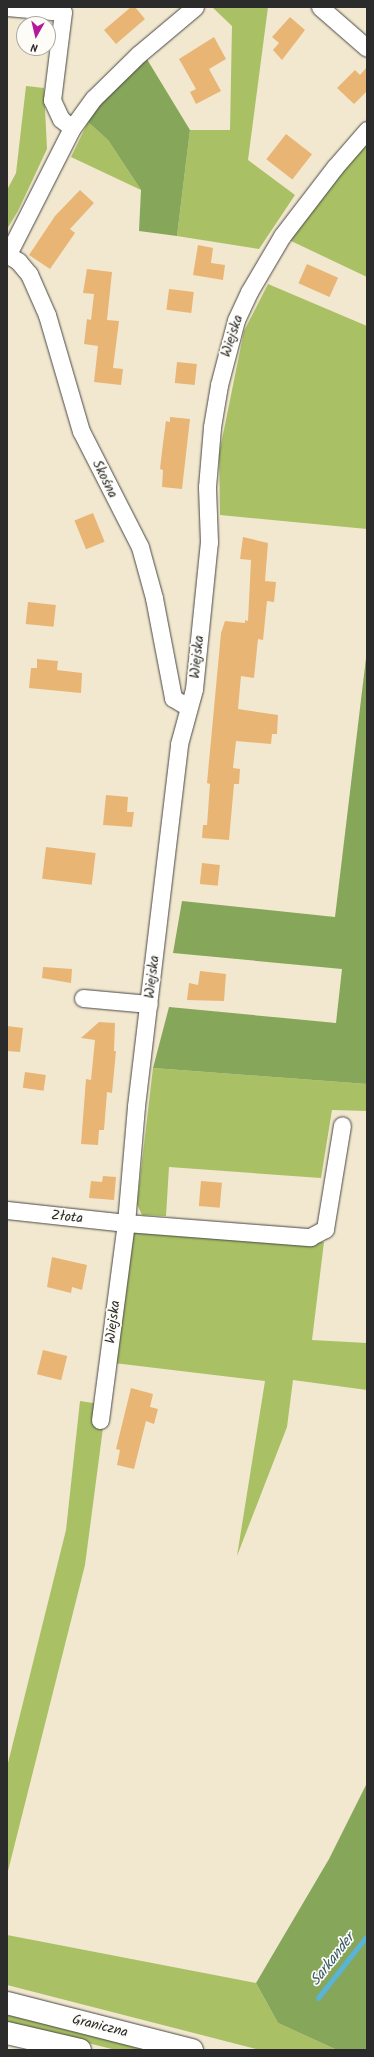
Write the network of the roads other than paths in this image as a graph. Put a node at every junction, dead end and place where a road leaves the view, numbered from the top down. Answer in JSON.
{"nodes":[{"id":1,"x":7,"y":7,"type":"edge"},
{"id":2,"x":195,"y":7,"type":"edge"},
{"id":3,"x":320,"y":7,"type":"edge"},
{"id":4,"x":63,"y":10,"type":"edge"},
{"id":5,"x":367,"y":48,"type":"edge"},
{"id":6,"x":72,"y":128,"type":"junction"},
{"id":7,"x":367,"y":130,"type":"edge"},
{"id":8,"x":7,"y":255,"type":"edge"},
{"id":9,"x":188,"y":707,"type":"junction"},
{"id":10,"x":83,"y":998,"type":"dead end"},
{"id":11,"x":149,"y":1004,"type":"junction"},
{"id":12,"x":342,"y":1125,"type":"dead end"},
{"id":13,"x":7,"y":1210,"type":"edge"},
{"id":14,"x":126,"y":1223,"type":"junction"},
{"id":15,"x":100,"y":1420,"type":"dead end"},
{"id":16,"x":7,"y":2004,"type":"edge"},
{"id":17,"x":7,"y":2033,"type":"edge"},
{"id":18,"x":80,"y":2050,"type":"edge"},
{"id":19,"x":192,"y":2050,"type":"edge"}],
"edges":[{"from":1,"to":4,"type":"street"},
{"from":2,"to":6,"type":"street"},
{"from":3,"to":5,"type":"street"},
{"from":4,"to":6,"type":"street"},
{"from":6,"to":8,"type":"street"},
{"from":7,"to":9,"type":"street","name":"Wiejska"},
{"from":8,"to":9,"type":"street","name":"Skośna"},
{"from":9,"to":11,"type":"street","name":"Wiejska"},
{"from":10,"to":11,"type":"street"},
{"from":11,"to":14,"type":"street","name":"Wiejska"},
{"from":12,"to":14,"type":"street"},
{"from":13,"to":14,"type":"street","name":"Złota"},
{"from":14,"to":15,"type":"street","name":"Wiejska"},
{"from":16,"to":19,"type":"highway","name":"Graniczna"},
{"from":17,"to":18,"type":"highway","name":"Graniczna"}]}
